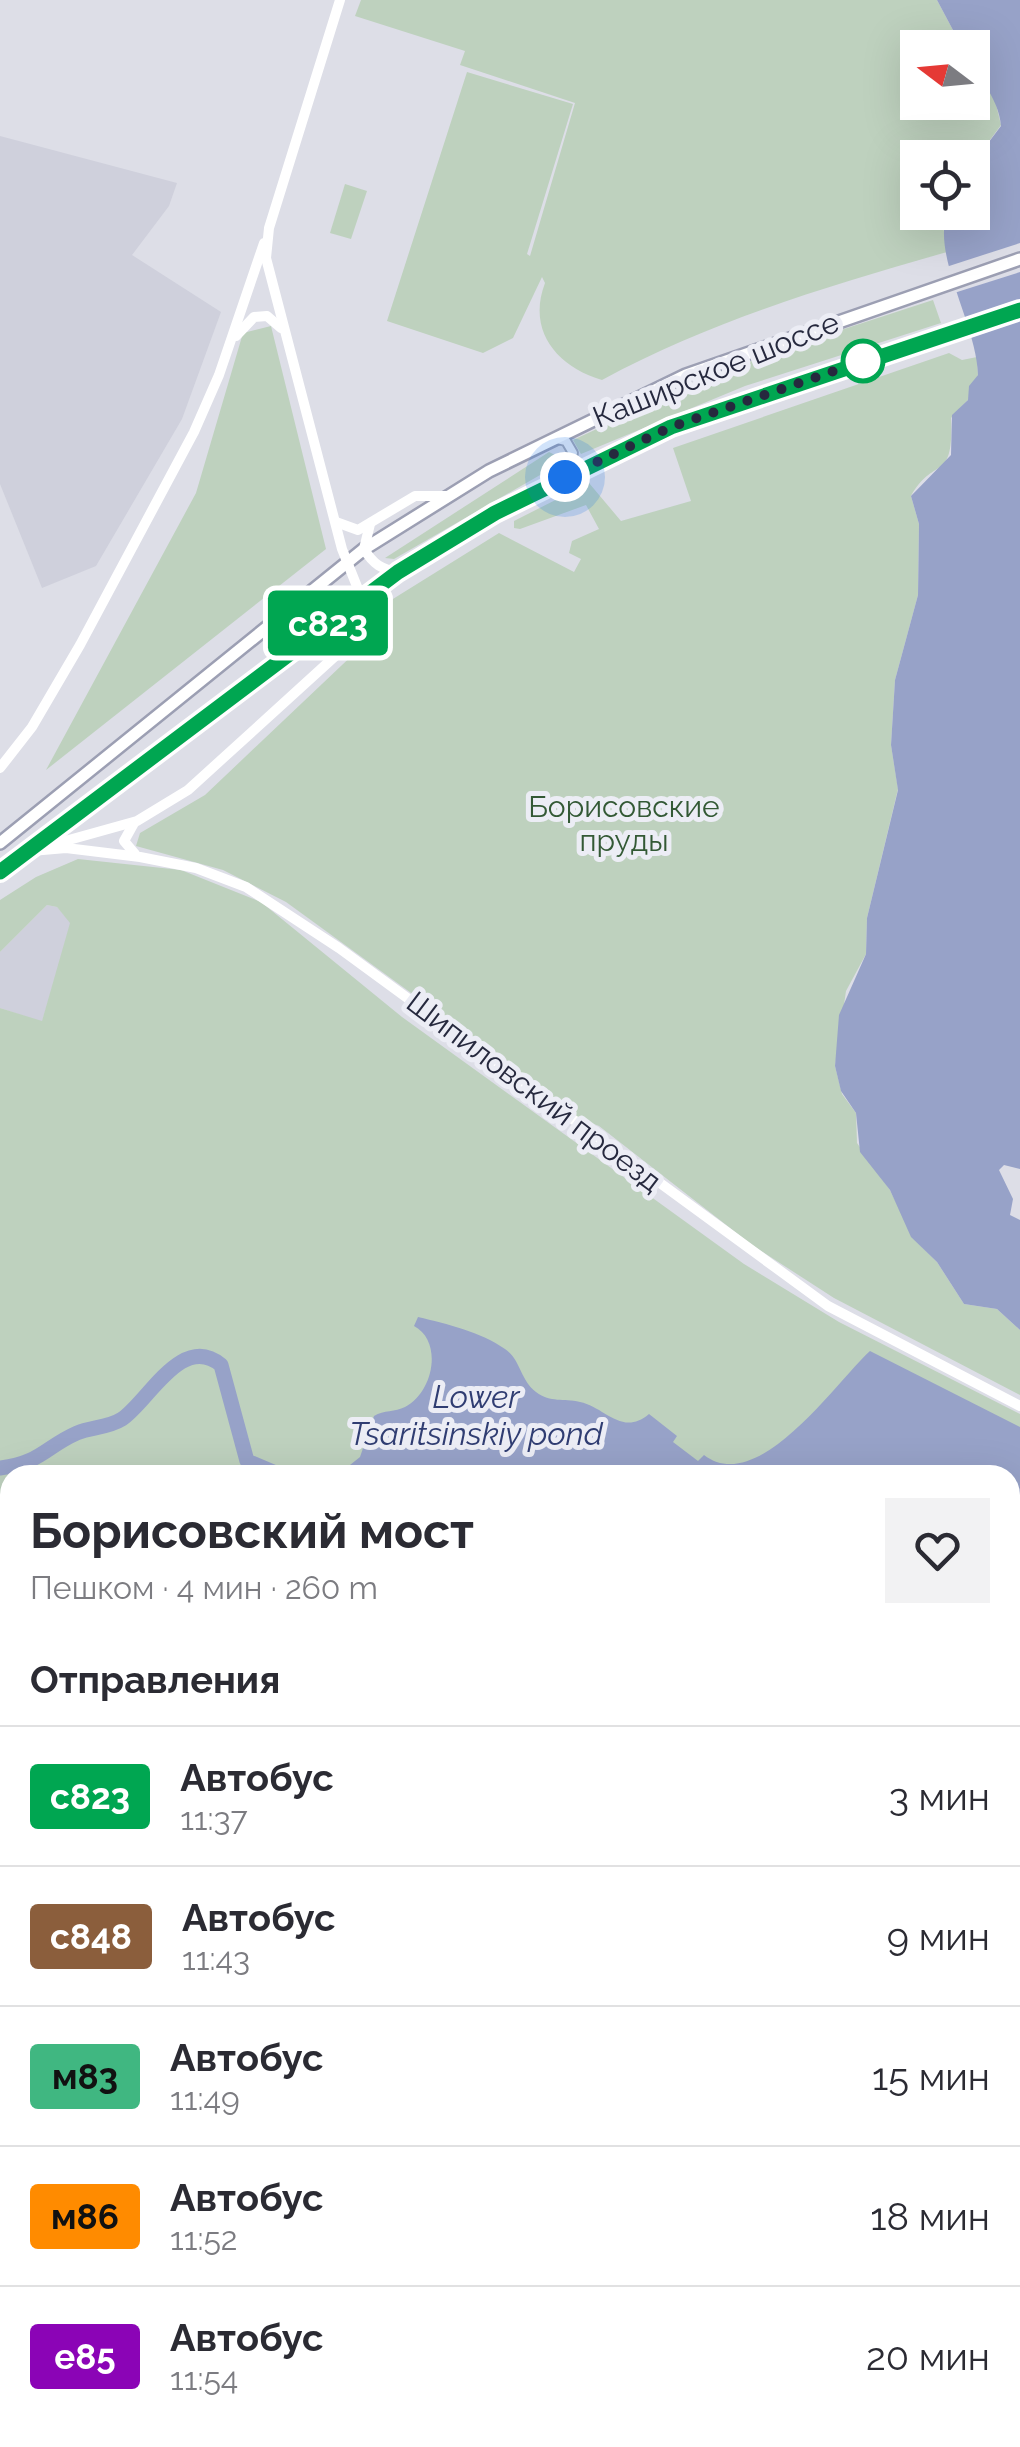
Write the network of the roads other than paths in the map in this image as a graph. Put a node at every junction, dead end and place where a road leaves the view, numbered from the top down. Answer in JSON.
{"nodes":[{"id":1,"x":340,"y":0,"type":"edge"},
{"id":2,"x":269,"y":228,"type":"junction"},
{"id":3,"x":1020,"y":259,"type":"edge"},
{"id":4,"x":1020,"y":310,"type":"edge"},
{"id":5,"x":284,"y":331,"type":"junction"},
{"id":6,"x":228,"y":349,"type":"junction"},
{"id":7,"x":552,"y":438,"type":"junction"},
{"id":8,"x":565,"y":477,"type":"junction"},
{"id":9,"x":448,"y":496,"type":"junction"},
{"id":10,"x":335,"y":521,"type":"junction"},
{"id":11,"x":371,"y":524,"type":"junction"},
{"id":12,"x":364,"y":549,"type":"junction"},
{"id":13,"x":347,"y":562,"type":"junction"},
{"id":14,"x":398,"y":572,"type":"junction"},
{"id":15,"x":362,"y":599,"type":"junction"},
{"id":16,"x":0,"y":768,"type":"edge"},
{"id":17,"x":137,"y":820,"type":"junction"},
{"id":18,"x":0,"y":844,"type":"edge"},
{"id":19,"x":43,"y":848,"type":"junction"},
{"id":20,"x":25,"y":853,"type":"junction"},
{"id":21,"x":140,"y":857,"type":"junction"},
{"id":22,"x":0,"y":872,"type":"edge"},
{"id":23,"x":1020,"y":1406,"type":"edge"}],
"edges":[{"from":1,"to":2,"type":"main road"},
{"from":2,"to":5,"type":"main road"},
{"from":2,"to":6,"type":"main road"},
{"from":3,"to":7,"type":"main road","name":"Каширское шоссе"},
{"from":4,"to":8,"type":"main road","name":"Каширское шоссе"},
{"from":5,"to":6,"type":"main road"},
{"from":5,"to":10,"type":"main road"},
{"from":6,"to":16,"type":"main road"},
{"from":7,"to":8,"type":"street"},
{"from":7,"to":9,"type":"main road","name":"Каширское шоссе"},
{"from":8,"to":14,"type":"main road","name":"Каширское шоссе"},
{"from":9,"to":11,"type":"main road"},
{"from":9,"to":12,"type":"main road","name":"Каширское шоссе"},
{"from":10,"to":11,"type":"main road"},
{"from":10,"to":13,"type":"main road"},
{"from":11,"to":12,"type":"main road"},
{"from":12,"to":13,"type":"main road","name":"Каширское шоссе"},
{"from":12,"to":14,"type":"main road"},
{"from":13,"to":15,"type":"main road"},
{"from":13,"to":18,"type":"main road","name":"Каширское шоссе"},
{"from":14,"to":15,"type":"main road","name":"Каширское шоссе"},
{"from":15,"to":17,"type":"main road"},
{"from":15,"to":20,"type":"main road","name":"Каширское шоссе"},
{"from":17,"to":19,"type":"main road"},
{"from":17,"to":21,"type":"main road"},
{"from":19,"to":20,"type":"main road","name":"Шипиловский проезд"},
{"from":19,"to":21,"type":"main road","name":"Шипиловский проезд"},
{"from":20,"to":22,"type":"main road","name":"Каширское шоссе"},
{"from":21,"to":23,"type":"main road","name":"Шипиловский проезд"}]}
